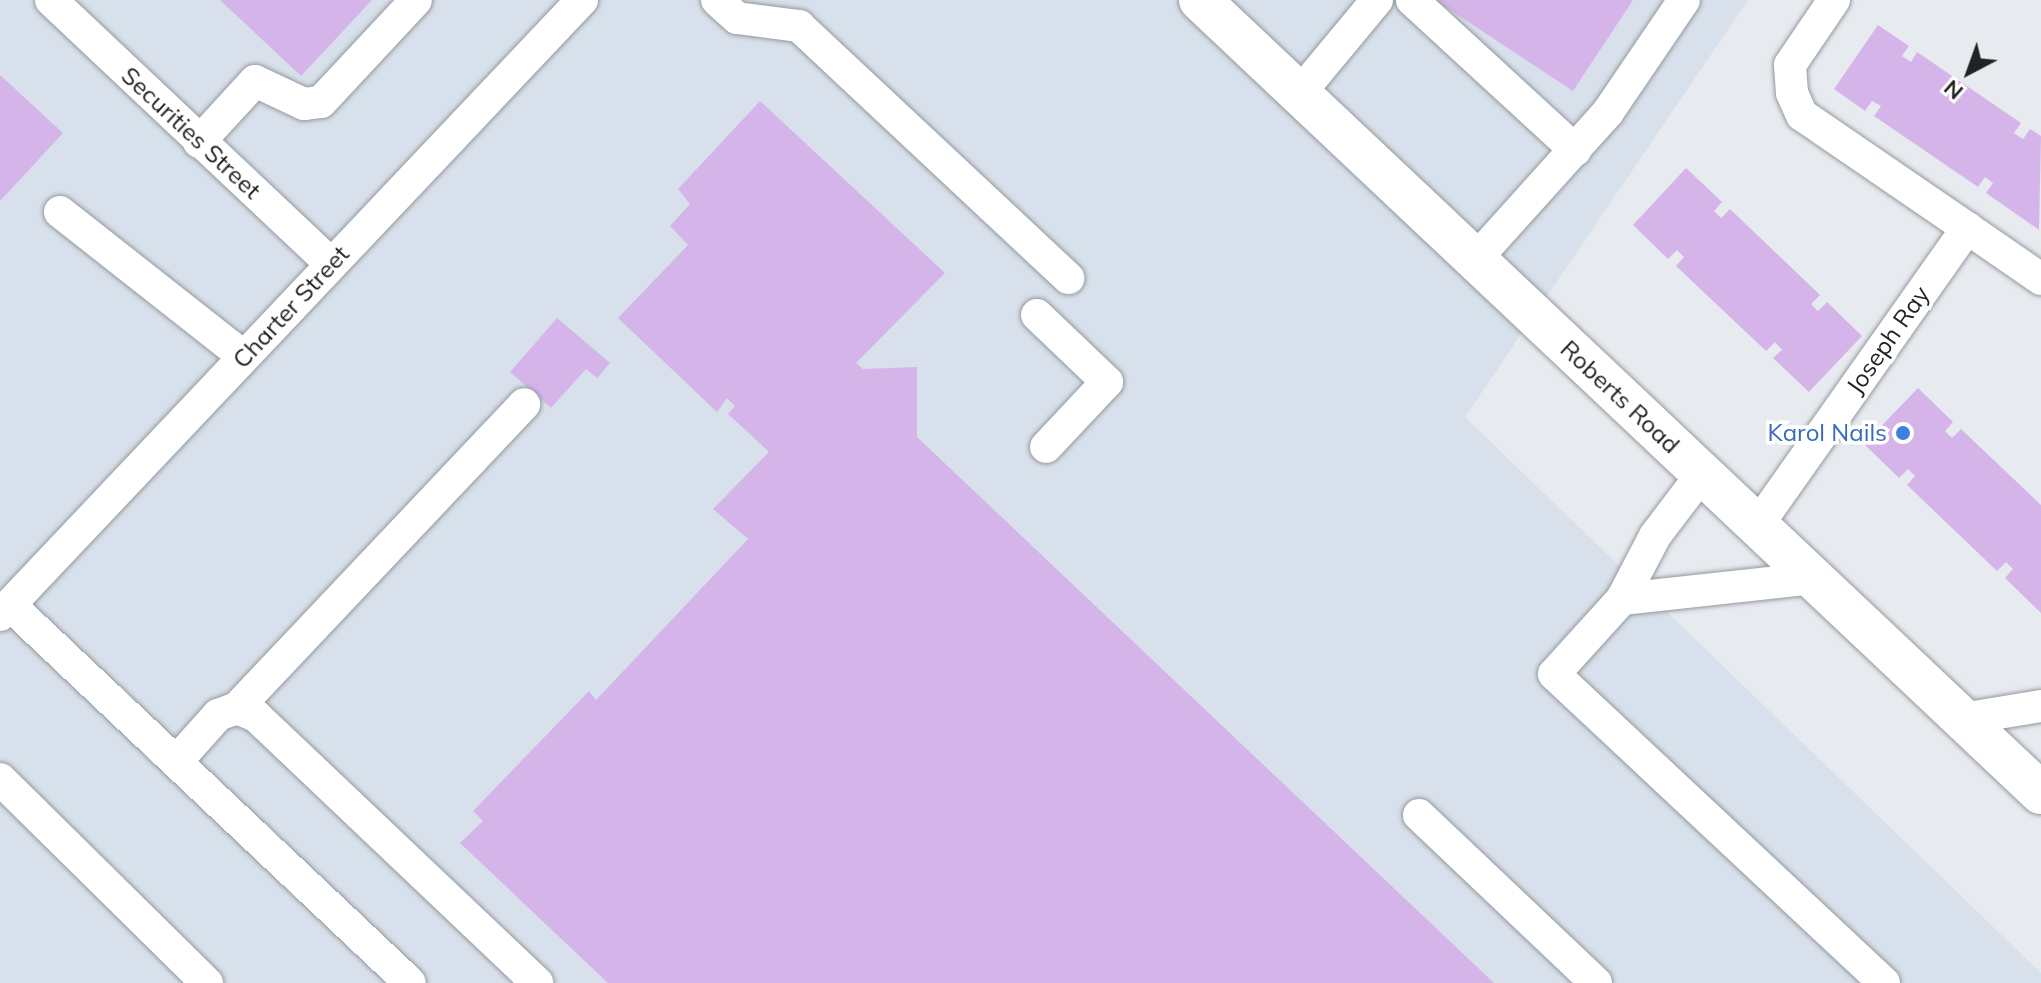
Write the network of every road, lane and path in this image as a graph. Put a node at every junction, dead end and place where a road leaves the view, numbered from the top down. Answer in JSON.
{"nodes":[{"id":1,"x":51,"y":0,"type":"edge"},
{"id":2,"x":416,"y":0,"type":"edge"},
{"id":3,"x":582,"y":0,"type":"edge"},
{"id":4,"x":717,"y":0,"type":"edge"},
{"id":5,"x":1200,"y":0,"type":"edge"},
{"id":6,"x":1377,"y":0,"type":"edge"},
{"id":7,"x":1412,"y":0,"type":"edge"},
{"id":8,"x":1684,"y":0,"type":"edge"},
{"id":9,"x":1834,"y":0,"type":"edge"},
{"id":10,"x":1299,"y":94,"type":"junction"},
{"id":11,"x":199,"y":142,"type":"junction"},
{"id":12,"x":1575,"y":150,"type":"junction"},
{"id":13,"x":60,"y":212,"type":"dead end"},
{"id":14,"x":1967,"y":228,"type":"junction"},
{"id":15,"x":1474,"y":261,"type":"junction"},
{"id":16,"x":331,"y":264,"type":"junction"},
{"id":17,"x":1068,"y":278,"type":"dead end"},
{"id":18,"x":2041,"y":279,"type":"edge"},
{"id":19,"x":1037,"y":315,"type":"dead end"},
{"id":20,"x":244,"y":357,"type":"junction"},
{"id":21,"x":524,"y":404,"type":"dead end"},
{"id":22,"x":1046,"y":447,"type":"dead end"},
{"id":23,"x":1702,"y":474,"type":"junction"},
{"id":24,"x":1757,"y":526,"type":"junction"},
{"id":25,"x":1814,"y":578,"type":"junction"},
{"id":26,"x":1622,"y":599,"type":"junction"},
{"id":27,"x":5,"y":610,"type":"edge"},
{"id":28,"x":2041,"y":706,"type":"edge"},
{"id":29,"x":237,"y":708,"type":"junction"},
{"id":30,"x":1962,"y":719,"type":"junction"},
{"id":31,"x":176,"y":762,"type":"junction"},
{"id":32,"x":0,"y":779,"type":"edge"},
{"id":33,"x":2041,"y":793,"type":"edge"},
{"id":34,"x":1419,"y":815,"type":"dead end"},
{"id":35,"x":207,"y":983,"type":"edge"},
{"id":36,"x":410,"y":983,"type":"edge"},
{"id":37,"x":537,"y":983,"type":"edge"},
{"id":38,"x":1596,"y":983,"type":"edge"},
{"id":39,"x":1884,"y":983,"type":"edge"}],
"edges":[{"from":1,"to":11,"type":"street","name":"Securities Street"},
{"from":2,"to":11,"type":"street"},
{"from":3,"to":16,"type":"street","name":"Charter Street"},
{"from":4,"to":17,"type":"street"},
{"from":5,"to":10,"type":"main road","name":"Roberts Road"},
{"from":6,"to":10,"type":"street"},
{"from":7,"to":12,"type":"street"},
{"from":8,"to":12,"type":"street"},
{"from":9,"to":14,"type":"street"},
{"from":10,"to":15,"type":"main road","name":"Roberts Road"},
{"from":11,"to":16,"type":"street","name":"Securities Street"},
{"from":12,"to":15,"type":"street"},
{"from":13,"to":20,"type":"street"},
{"from":14,"to":18,"type":"street"},
{"from":14,"to":24,"type":"street","name":"Joseph Ray"},
{"from":15,"to":23,"type":"main road","name":"Roberts Road"},
{"from":16,"to":20,"type":"street","name":"Charter Street"},
{"from":19,"to":22,"type":"street"},
{"from":20,"to":27,"type":"street","name":"Charter Street"},
{"from":21,"to":29,"type":"street"},
{"from":23,"to":24,"type":"main road","name":"Roberts Road"},
{"from":23,"to":26,"type":"street"},
{"from":24,"to":25,"type":"main road","name":"Roberts Road"},
{"from":25,"to":26,"type":"street"},
{"from":25,"to":30,"type":"main road","name":"Roberts Road"},
{"from":26,"to":39,"type":"street"},
{"from":27,"to":31,"type":"street"},
{"from":28,"to":30,"type":"street"},
{"from":29,"to":31,"type":"street"},
{"from":29,"to":37,"type":"street"},
{"from":30,"to":33,"type":"main road","name":"Roberts Road"},
{"from":31,"to":36,"type":"street"},
{"from":32,"to":35,"type":"street"},
{"from":34,"to":38,"type":"street"}]}
